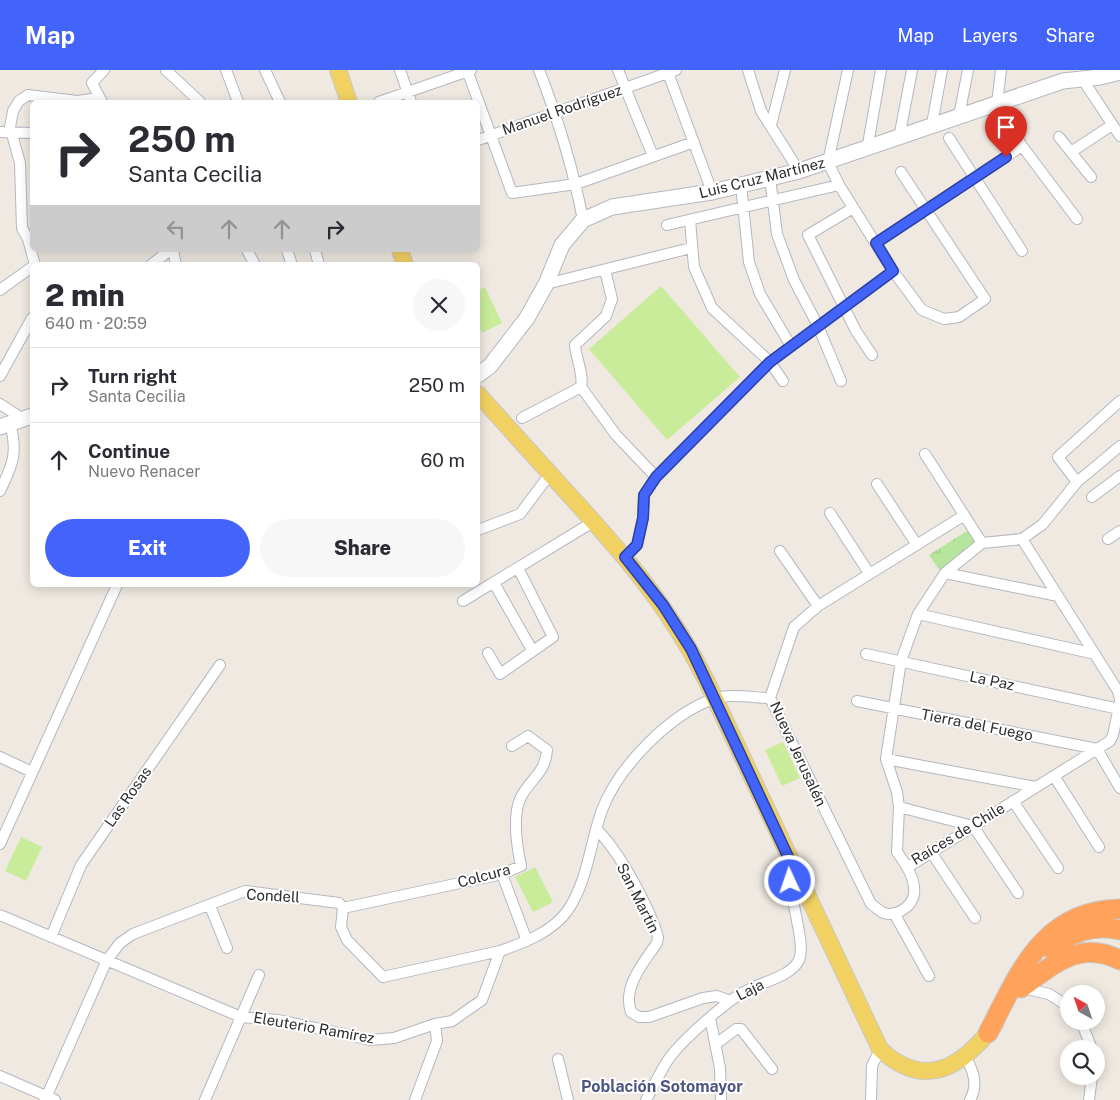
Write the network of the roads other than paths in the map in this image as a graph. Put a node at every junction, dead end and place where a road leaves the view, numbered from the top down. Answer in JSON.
{"nodes":[{"id":1,"x":104,"y":70,"type":"edge"},
{"id":2,"x":166,"y":70,"type":"edge"},
{"id":3,"x":226,"y":70,"type":"edge"},
{"id":4,"x":265,"y":70,"type":"edge"},
{"id":5,"x":338,"y":70,"type":"edge"},
{"id":6,"x":400,"y":70,"type":"edge"},
{"id":7,"x":468,"y":70,"type":"edge"},
{"id":8,"x":539,"y":70,"type":"edge"},
{"id":9,"x":618,"y":70,"type":"edge"},
{"id":10,"x":748,"y":70,"type":"edge"},
{"id":11,"x":785,"y":70,"type":"edge"},
{"id":12,"x":848,"y":70,"type":"edge"},
{"id":13,"x":881,"y":70,"type":"edge"},
{"id":14,"x":912,"y":70,"type":"edge"},
{"id":15,"x":942,"y":70,"type":"edge"},
{"id":16,"x":968,"y":70,"type":"edge"},
{"id":17,"x":1001,"y":70,"type":"edge"},
{"id":18,"x":670,"y":71,"type":"edge"},
{"id":19,"x":1120,"y":72,"type":"edge"},
{"id":20,"x":1100,"y":73,"type":"edge"},
{"id":21,"x":1064,"y":76,"type":"edge"},
{"id":22,"x":1083,"y":80,"type":"junction"},
{"id":23,"x":626,"y":88,"type":"junction"},
{"id":24,"x":409,"y":97,"type":"edge"},
{"id":25,"x":67,"y":100,"type":"edge"},
{"id":26,"x":101,"y":100,"type":"edge"},
{"id":27,"x":198,"y":100,"type":"edge"},
{"id":28,"x":237,"y":100,"type":"edge"},
{"id":29,"x":279,"y":100,"type":"edge"},
{"id":30,"x":348,"y":100,"type":"edge"},
{"id":31,"x":391,"y":100,"type":"edge"},
{"id":32,"x":479,"y":100,"type":"edge"},
{"id":33,"x":480,"y":104,"type":"edge"},
{"id":34,"x":997,"y":104,"type":"junction"},
{"id":35,"x":556,"y":113,"type":"junction"},
{"id":36,"x":959,"y":116,"type":"junction"},
{"id":37,"x":932,"y":124,"type":"junction"},
{"id":38,"x":771,"y":125,"type":"junction"},
{"id":39,"x":1112,"y":125,"type":"junction"},
{"id":40,"x":0,"y":132,"type":"edge"},
{"id":41,"x":11,"y":132,"type":"junction"},
{"id":42,"x":30,"y":133,"type":"edge"},
{"id":43,"x":491,"y":135,"type":"junction"},
{"id":44,"x":1060,"y":136,"type":"dead end"},
{"id":45,"x":1120,"y":136,"type":"edge"},
{"id":46,"x":899,"y":138,"type":"junction"},
{"id":47,"x":950,"y":138,"type":"dead end"},
{"id":48,"x":480,"y":139,"type":"edge"},
{"id":49,"x":694,"y":142,"type":"junction"},
{"id":50,"x":1022,"y":146,"type":"junction"},
{"id":51,"x":866,"y":150,"type":"junction"},
{"id":52,"x":1071,"y":152,"type":"junction"},
{"id":53,"x":653,"y":156,"type":"junction"},
{"id":54,"x":828,"y":162,"type":"junction"},
{"id":55,"x":799,"y":171,"type":"junction"},
{"id":56,"x":901,"y":172,"type":"dead end"},
{"id":57,"x":1091,"y":177,"type":"dead end"},
{"id":58,"x":770,"y":178,"type":"junction"},
{"id":59,"x":974,"y":178,"type":"junction"},
{"id":60,"x":576,"y":184,"type":"junction"},
{"id":61,"x":741,"y":185,"type":"junction"},
{"id":62,"x":839,"y":185,"type":"junction"},
{"id":63,"x":712,"y":192,"type":"junction"},
{"id":64,"x":773,"y":200,"type":"junction"},
{"id":65,"x":744,"y":207,"type":"junction"},
{"id":66,"x":853,"y":208,"type":"junction"},
{"id":67,"x":926,"y":211,"type":"junction"},
{"id":68,"x":1076,"y":218,"type":"dead end"},
{"id":69,"x":583,"y":220,"type":"junction"},
{"id":70,"x":690,"y":220,"type":"junction"},
{"id":71,"x":667,"y":225,"type":"dead end"},
{"id":72,"x":30,"y":239,"type":"edge"},
{"id":73,"x":876,"y":243,"type":"junction"},
{"id":74,"x":691,"y":248,"type":"junction"},
{"id":75,"x":1022,"y":251,"type":"dead end"},
{"id":76,"x":168,"y":252,"type":"edge"},
{"id":77,"x":155,"y":262,"type":"edge"},
{"id":78,"x":30,"y":269,"type":"edge"},
{"id":79,"x":605,"y":270,"type":"junction"},
{"id":80,"x":893,"y":271,"type":"junction"},
{"id":81,"x":546,"y":284,"type":"junction"},
{"id":82,"x":0,"y":290,"type":"edge"},
{"id":83,"x":845,"y":307,"type":"junction"},
{"id":84,"x":30,"y":322,"type":"edge"},
{"id":85,"x":818,"y":326,"type":"junction"},
{"id":86,"x":791,"y":346,"type":"junction"},
{"id":87,"x":872,"y":355,"type":"dead end"},
{"id":88,"x":770,"y":362,"type":"junction"},
{"id":89,"x":480,"y":374,"type":"edge"},
{"id":90,"x":0,"y":376,"type":"edge"},
{"id":91,"x":783,"y":382,"type":"dead end"},
{"id":92,"x":841,"y":382,"type":"dead end"},
{"id":93,"x":581,"y":387,"type":"junction"},
{"id":94,"x":480,"y":396,"type":"edge"},
{"id":95,"x":1120,"y":401,"type":"edge"},
{"id":96,"x":0,"y":404,"type":"edge"},
{"id":97,"x":522,"y":418,"type":"dead end"},
{"id":98,"x":16,"y":421,"type":"edge"},
{"id":99,"x":1120,"y":446,"type":"edge"},
{"id":100,"x":925,"y":454,"type":"dead end"},
{"id":101,"x":550,"y":474,"type":"junction"},
{"id":102,"x":1120,"y":476,"type":"edge"},
{"id":103,"x":656,"y":477,"type":"junction"},
{"id":104,"x":1078,"y":482,"type":"junction"},
{"id":105,"x":877,"y":484,"type":"dead end"},
{"id":106,"x":0,"y":491,"type":"edge"},
{"id":107,"x":1092,"y":497,"type":"dead end"},
{"id":108,"x":830,"y":513,"type":"dead end"},
{"id":109,"x":963,"y":516,"type":"junction"},
{"id":110,"x":593,"y":522,"type":"junction"},
{"id":111,"x":480,"y":529,"type":"edge"},
{"id":112,"x":1120,"y":531,"type":"edge"},
{"id":113,"x":1022,"y":539,"type":"junction"},
{"id":114,"x":1108,"y":539,"type":"dead end"},
{"id":115,"x":982,"y":543,"type":"junction"},
{"id":116,"x":917,"y":545,"type":"junction"},
{"id":117,"x":780,"y":551,"type":"dead end"},
{"id":118,"x":625,"y":557,"type":"junction"},
{"id":119,"x":518,"y":568,"type":"junction"},
{"id":120,"x":869,"y":573,"type":"junction"},
{"id":121,"x":945,"y":573,"type":"junction"},
{"id":122,"x":494,"y":582,"type":"junction"},
{"id":123,"x":480,"y":586,"type":"edge"},
{"id":124,"x":116,"y":587,"type":"edge"},
{"id":125,"x":479,"y":587,"type":"edge"},
{"id":126,"x":1058,"y":596,"type":"junction"},
{"id":127,"x":464,"y":601,"type":"dead end"},
{"id":128,"x":818,"y":606,"type":"junction"},
{"id":129,"x":918,"y":614,"type":"junction"},
{"id":130,"x":532,"y":650,"type":"junction"},
{"id":131,"x":488,"y":654,"type":"dead end"},
{"id":132,"x":866,"y":654,"type":"dead end"},
{"id":133,"x":1095,"y":654,"type":"junction"},
{"id":134,"x":901,"y":661,"type":"junction"},
{"id":135,"x":220,"y":665,"type":"dead end"},
{"id":136,"x":715,"y":698,"type":"junction"},
{"id":137,"x":770,"y":698,"type":"junction"},
{"id":138,"x":857,"y":701,"type":"dead end"},
{"id":139,"x":1120,"y":703,"type":"edge"},
{"id":140,"x":894,"y":708,"type":"junction"},
{"id":141,"x":512,"y":746,"type":"dead end"},
{"id":142,"x":1097,"y":749,"type":"junction"},
{"id":143,"x":0,"y":757,"type":"edge"},
{"id":144,"x":886,"y":760,"type":"junction"},
{"id":145,"x":32,"y":772,"type":"junction"},
{"id":146,"x":1054,"y":776,"type":"junction"},
{"id":147,"x":1036,"y":787,"type":"junction"},
{"id":148,"x":1120,"y":788,"type":"edge"},
{"id":149,"x":1013,"y":801,"type":"junction"},
{"id":150,"x":899,"y":807,"type":"junction"},
{"id":151,"x":973,"y":826,"type":"junction"},
{"id":152,"x":596,"y":829,"type":"junction"},
{"id":153,"x":0,"y":844,"type":"edge"},
{"id":154,"x":1099,"y":847,"type":"dead end"},
{"id":155,"x":932,"y":852,"type":"junction"},
{"id":156,"x":792,"y":865,"type":"junction"},
{"id":157,"x":908,"y":867,"type":"junction"},
{"id":158,"x":1058,"y":868,"type":"dead end"},
{"id":159,"x":502,"y":874,"type":"junction"},
{"id":160,"x":1018,"y":893,"type":"dead end"},
{"id":161,"x":210,"y":906,"type":"junction"},
{"id":162,"x":343,"y":908,"type":"junction"},
{"id":163,"x":1120,"y":910,"type":"edge"},
{"id":164,"x":894,"y":913,"type":"junction"},
{"id":165,"x":0,"y":915,"type":"edge"},
{"id":166,"x":975,"y":918,"type":"dead end"},
{"id":167,"x":1120,"y":930,"type":"edge"},
{"id":168,"x":51,"y":937,"type":"junction"},
{"id":169,"x":528,"y":942,"type":"junction"},
{"id":170,"x":226,"y":948,"type":"dead end"},
{"id":171,"x":500,"y":951,"type":"junction"},
{"id":172,"x":106,"y":960,"type":"junction"},
{"id":173,"x":1120,"y":960,"type":"edge"},
{"id":174,"x":259,"y":974,"type":"dead end"},
{"id":175,"x":929,"y":976,"type":"dead end"},
{"id":176,"x":1021,"y":988,"type":"junction"},
{"id":177,"x":730,"y":1001,"type":"junction"},
{"id":178,"x":1060,"y":1001,"type":"edge"},
{"id":179,"x":241,"y":1016,"type":"junction"},
{"id":180,"x":710,"y":1018,"type":"junction"},
{"id":181,"x":435,"y":1024,"type":"junction"},
{"id":182,"x":988,"y":1033,"type":"junction"},
{"id":183,"x":716,"y":1044,"type":"junction"},
{"id":184,"x":880,"y":1049,"type":"junction"},
{"id":185,"x":966,"y":1058,"type":"junction"},
{"id":186,"x":558,"y":1059,"type":"dead end"},
{"id":187,"x":772,"y":1069,"type":"dead end"},
{"id":188,"x":0,"y":1076,"type":"edge"},
{"id":189,"x":1090,"y":1085,"type":"edge"},
{"id":190,"x":721,"y":1086,"type":"junction"},
{"id":191,"x":49,"y":1099,"type":"edge"},
{"id":192,"x":205,"y":1100,"type":"edge"},
{"id":193,"x":415,"y":1100,"type":"edge"},
{"id":194,"x":568,"y":1100,"type":"edge"},
{"id":195,"x":646,"y":1100,"type":"edge"},
{"id":196,"x":714,"y":1100,"type":"edge"},
{"id":197,"x":721,"y":1100,"type":"edge"},
{"id":198,"x":871,"y":1100,"type":"edge"},
{"id":199,"x":970,"y":1100,"type":"edge"},
{"id":200,"x":1088,"y":1100,"type":"edge"}],
"edges":[{"from":1,"to":26,"type":"street"},
{"from":2,"to":27,"type":"street"},
{"from":3,"to":28,"type":"street"},
{"from":4,"to":29,"type":"street"},
{"from":5,"to":30,"type":"main road"},
{"from":6,"to":24,"type":"street"},
{"from":7,"to":24,"type":"street"},
{"from":7,"to":32,"type":"street"},
{"from":8,"to":35,"type":"street"},
{"from":9,"to":23,"type":"street"},
{"from":10,"to":38,"type":"street"},
{"from":11,"to":38,"type":"street"},
{"from":12,"to":54,"type":"street"},
{"from":13,"to":51,"type":"street"},
{"from":14,"to":46,"type":"street"},
{"from":15,"to":37,"type":"street"},
{"from":16,"to":36,"type":"street"},
{"from":17,"to":34,"type":"street"},
{"from":18,"to":23,"type":"street","name":"Manuel Rodríguez"},
{"from":18,"to":49,"type":"street"},
{"from":19,"to":20,"type":"street","name":"Luis Cruz Martínez"},
{"from":20,"to":22,"type":"street","name":"Luis Cruz Martínez"},
{"from":21,"to":22,"type":"street","name":"Luis Cruz Martínez"},
{"from":21,"to":34,"type":"street","name":"Luis Cruz Martínez"},
{"from":22,"to":39,"type":"street"},
{"from":23,"to":35,"type":"street","name":"Manuel Rodríguez"},
{"from":23,"to":53,"type":"street"},
{"from":24,"to":31,"type":"street"},
{"from":25,"to":41,"type":"street"},
{"from":33,"to":43,"type":"street"},
{"from":34,"to":36,"type":"street","name":"Luis Cruz Martínez"},
{"from":34,"to":50,"type":"street"},
{"from":35,"to":43,"type":"street","name":"Manuel Rodríguez"},
{"from":35,"to":60,"type":"street"},
{"from":36,"to":37,"type":"street","name":"Luis Cruz Martínez"},
{"from":37,"to":46,"type":"street","name":"Luis Cruz Martínez"},
{"from":38,"to":55,"type":"street"},
{"from":39,"to":45,"type":"street"},
{"from":39,"to":52,"type":"street"},
{"from":40,"to":41,"type":"street"},
{"from":41,"to":42,"type":"street"},
{"from":41,"to":72,"type":"street"},
{"from":43,"to":48,"type":"street","name":"Manuel Rodríguez"},
{"from":43,"to":60,"type":"street"},
{"from":44,"to":52,"type":"street"},
{"from":46,"to":51,"type":"street","name":"Luis Cruz Martínez"},
{"from":47,"to":59,"type":"street"},
{"from":49,"to":53,"type":"street"},
{"from":49,"to":63,"type":"street"},
{"from":50,"to":59,"type":"street"},
{"from":50,"to":68,"type":"street"},
{"from":51,"to":54,"type":"street","name":"Luis Cruz Martínez"},
{"from":52,"to":57,"type":"street"},
{"from":53,"to":60,"type":"street"},
{"from":54,"to":55,"type":"street","name":"Luis Cruz Martínez"},
{"from":54,"to":62,"type":"street"},
{"from":55,"to":58,"type":"street","name":"Luis Cruz Martínez"},
{"from":56,"to":67,"type":"street"},
{"from":58,"to":61,"type":"street","name":"Luis Cruz Martínez"},
{"from":58,"to":64,"type":"street"},
{"from":59,"to":67,"type":"street"},
{"from":59,"to":75,"type":"street"},
{"from":60,"to":69,"type":"street"},
{"from":61,"to":63,"type":"street","name":"Luis Cruz Martínez"},
{"from":61,"to":65,"type":"street"},
{"from":62,"to":64,"type":"street"},
{"from":62,"to":66,"type":"street"},
{"from":63,"to":69,"type":"street","name":"Luis Cruz Martínez"},
{"from":64,"to":65,"type":"street"},
{"from":64,"to":85,"type":"street"},
{"from":65,"to":70,"type":"street"},
{"from":65,"to":86,"type":"street"},
{"from":66,"to":73,"type":"street"},
{"from":66,"to":83,"type":"street"},
{"from":67,"to":73,"type":"street"},
{"from":67,"to":80,"type":"street"},
{"from":69,"to":81,"type":"street","name":"Luis Cruz Martínez"},
{"from":70,"to":71,"type":"street"},
{"from":70,"to":74,"type":"street"},
{"from":73,"to":80,"type":"street"},
{"from":74,"to":79,"type":"street"},
{"from":74,"to":88,"type":"street"},
{"from":76,"to":77,"type":"street"},
{"from":78,"to":82,"type":"street"},
{"from":79,"to":81,"type":"street"},
{"from":79,"to":93,"type":"street"},
{"from":80,"to":83,"type":"street"},
{"from":81,"to":89,"type":"street","name":"Luis Cruz Martínez"},
{"from":83,"to":85,"type":"street"},
{"from":83,"to":87,"type":"street"},
{"from":84,"to":90,"type":"street"},
{"from":85,"to":86,"type":"street"},
{"from":85,"to":92,"type":"street"},
{"from":86,"to":88,"type":"street"},
{"from":88,"to":91,"type":"street"},
{"from":88,"to":103,"type":"street"},
{"from":93,"to":97,"type":"street"},
{"from":93,"to":103,"type":"street"},
{"from":94,"to":101,"type":"main road"},
{"from":95,"to":104,"type":"street"},
{"from":96,"to":98,"type":"street"},
{"from":98,"to":106,"type":"street"},
{"from":99,"to":104,"type":"street"},
{"from":100,"to":109,"type":"street"},
{"from":101,"to":110,"type":"main road"},
{"from":101,"to":111,"type":"street"},
{"from":102,"to":107,"type":"street"},
{"from":103,"to":118,"type":"street"},
{"from":104,"to":113,"type":"street"},
{"from":105,"to":116,"type":"street"},
{"from":108,"to":120,"type":"street"},
{"from":109,"to":115,"type":"street"},
{"from":109,"to":116,"type":"street","name":"Nueva Jerusalén"},
{"from":110,"to":118,"type":"main road"},
{"from":110,"to":119,"type":"street"},
{"from":112,"to":114,"type":"street"},
{"from":113,"to":115,"type":"street"},
{"from":113,"to":126,"type":"street"},
{"from":115,"to":121,"type":"street","name":"Raíces de Chile"},
{"from":116,"to":120,"type":"street","name":"Nueva Jerusalén"},
{"from":117,"to":128,"type":"street"},
{"from":118,"to":136,"type":"main road"},
{"from":119,"to":122,"type":"street"},
{"from":119,"to":130,"type":"street"},
{"from":120,"to":128,"type":"street","name":"Nueva Jerusalén"},
{"from":121,"to":126,"type":"street"},
{"from":121,"to":129,"type":"street","name":"Raíces de Chile"},
{"from":122,"to":123,"type":"street"},
{"from":122,"to":130,"type":"street"},
{"from":124,"to":145,"type":"street"},
{"from":125,"to":127,"type":"street"},
{"from":126,"to":133,"type":"street"},
{"from":128,"to":137,"type":"street","name":"Nueva Jerusalén"},
{"from":129,"to":133,"type":"street"},
{"from":129,"to":134,"type":"street","name":"Raíces de Chile"},
{"from":130,"to":131,"type":"street"},
{"from":132,"to":134,"type":"street","name":"La Paz"},
{"from":133,"to":139,"type":"street"},
{"from":134,"to":139,"type":"street","name":"La Paz"},
{"from":134,"to":140,"type":"street","name":"Raíces de Chile"},
{"from":135,"to":168,"type":"street","name":"Las Rosas"},
{"from":136,"to":137,"type":"street"},
{"from":136,"to":152,"type":"street"},
{"from":136,"to":156,"type":"main road"},
{"from":137,"to":164,"type":"street","name":"Nueva Jerusalén"},
{"from":138,"to":140,"type":"street","name":"Tierra del Fuego"},
{"from":139,"to":142,"type":"street","name":"Raíces de Chile"},
{"from":140,"to":142,"type":"street","name":"Tierra del Fuego"},
{"from":140,"to":144,"type":"street","name":"Raíces de Chile"},
{"from":141,"to":159,"type":"street","name":"Colcura"},
{"from":142,"to":146,"type":"street","name":"Raíces de Chile"},
{"from":142,"to":148,"type":"street"},
{"from":143,"to":145,"type":"street"},
{"from":144,"to":147,"type":"street"},
{"from":144,"to":150,"type":"street","name":"Raíces de Chile"},
{"from":145,"to":153,"type":"street"},
{"from":146,"to":147,"type":"street","name":"Raíces de Chile"},
{"from":146,"to":154,"type":"street"},
{"from":147,"to":149,"type":"street","name":"Raíces de Chile"},
{"from":149,"to":151,"type":"street","name":"Raíces de Chile"},
{"from":149,"to":158,"type":"street"},
{"from":150,"to":151,"type":"street"},
{"from":150,"to":157,"type":"street","name":"Raíces de Chile"},
{"from":151,"to":155,"type":"street","name":"Raíces de Chile"},
{"from":151,"to":160,"type":"street"},
{"from":152,"to":169,"type":"street"},
{"from":152,"to":177,"type":"street","name":"San Martín"},
{"from":155,"to":157,"type":"street","name":"Raíces de Chile"},
{"from":155,"to":166,"type":"street"},
{"from":156,"to":177,"type":"street","name":"Laja"},
{"from":156,"to":184,"type":"main road"},
{"from":157,"to":164,"type":"street"},
{"from":159,"to":162,"type":"street","name":"Colcura"},
{"from":159,"to":169,"type":"street"},
{"from":161,"to":162,"type":"street","name":"Condell"},
{"from":161,"to":170,"type":"street"},
{"from":161,"to":172,"type":"street","name":"Condell"},
{"from":162,"to":171,"type":"street"},
{"from":163,"to":182,"type":"highway"},
{"from":164,"to":175,"type":"street"},
{"from":165,"to":168,"type":"street","name":"Eleuterio Ramírez"},
{"from":167,"to":176,"type":"highway"},
{"from":168,"to":172,"type":"street","name":"Eleuterio Ramírez"},
{"from":169,"to":171,"type":"street"},
{"from":171,"to":181,"type":"street","name":"Eleuterio Ramírez"},
{"from":172,"to":179,"type":"street","name":"Eleuterio Ramírez"},
{"from":172,"to":191,"type":"street","name":"Condell"},
{"from":173,"to":176,"type":"highway"},
{"from":174,"to":179,"type":"street"},
{"from":176,"to":178,"type":"street"},
{"from":176,"to":182,"type":"main road"},
{"from":177,"to":180,"type":"street","name":"Laja"},
{"from":179,"to":181,"type":"street","name":"Eleuterio Ramírez"},
{"from":179,"to":192,"type":"street"},
{"from":180,"to":183,"type":"street"},
{"from":180,"to":195,"type":"street","name":"Laja"},
{"from":181,"to":193,"type":"street"},
{"from":182,"to":185,"type":"main road"},
{"from":183,"to":187,"type":"street"},
{"from":183,"to":190,"type":"street"},
{"from":184,"to":185,"type":"main road"},
{"from":184,"to":198,"type":"street"},
{"from":185,"to":199,"type":"street"},
{"from":186,"to":194,"type":"street"},
{"from":188,"to":191,"type":"street"},
{"from":189,"to":200,"type":"street"},
{"from":190,"to":196,"type":"street"},
{"from":190,"to":197,"type":"street"}]}
